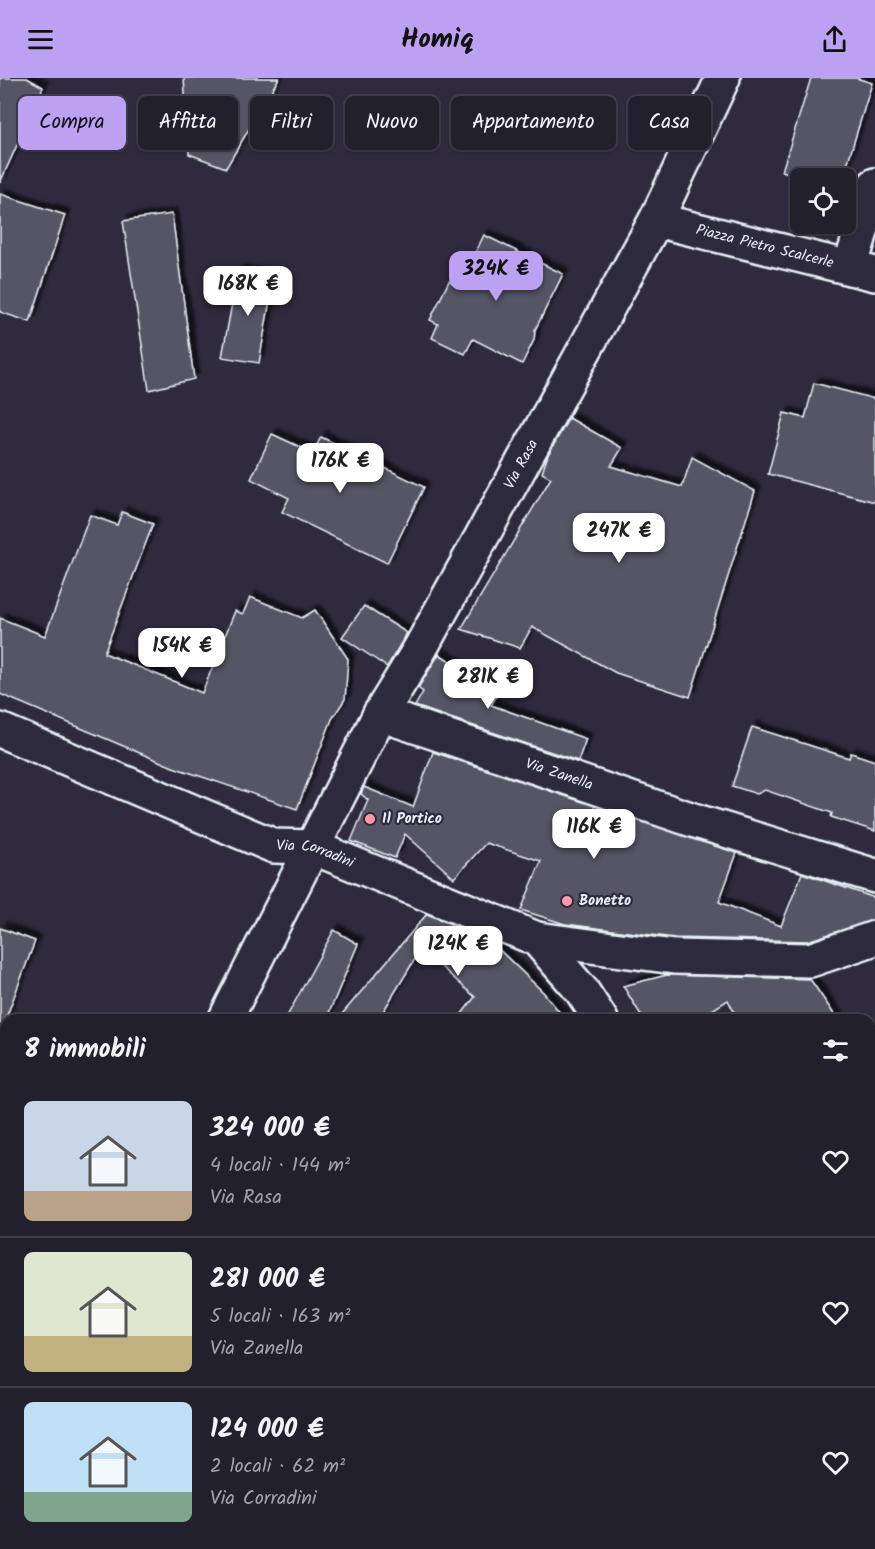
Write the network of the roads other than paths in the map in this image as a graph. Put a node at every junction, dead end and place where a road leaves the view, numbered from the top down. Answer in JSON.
{"nodes":[{"id":1,"x":723,"y":78,"type":"edge"},
{"id":2,"x":875,"y":185,"type":"edge"},
{"id":3,"x":656,"y":220,"type":"junction"},
{"id":4,"x":862,"y":271,"type":"edge"},
{"id":5,"x":380,"y":714,"type":"junction"},
{"id":6,"x":0,"y":730,"type":"edge"},
{"id":7,"x":312,"y":847,"type":"junction"},
{"id":8,"x":875,"y":876,"type":"edge"},
{"id":9,"x":875,"y":938,"type":"edge"},
{"id":10,"x":537,"y":939,"type":"junction"},
{"id":11,"x":228,"y":1014,"type":"edge"},
{"id":12,"x":597,"y":1014,"type":"edge"}],
"edges":[{"from":1,"to":3,"type":"street","name":"Via Rasa"},
{"from":2,"to":4,"type":"street"},
{"from":3,"to":4,"type":"street","name":"Piazza Pietro Scalcerle"},
{"from":3,"to":5,"type":"street","name":"Via Rasa"},
{"from":5,"to":7,"type":"street","name":"Via Rasa"},
{"from":5,"to":8,"type":"street","name":"Via Zanella"},
{"from":6,"to":7,"type":"street","name":"Via Corradini"},
{"from":7,"to":10,"type":"street","name":"Via Corradini"},
{"from":7,"to":11,"type":"street","name":"Via Rasa"},
{"from":9,"to":10,"type":"street"},
{"from":10,"to":12,"type":"street","name":"Via Corradini"}]}
